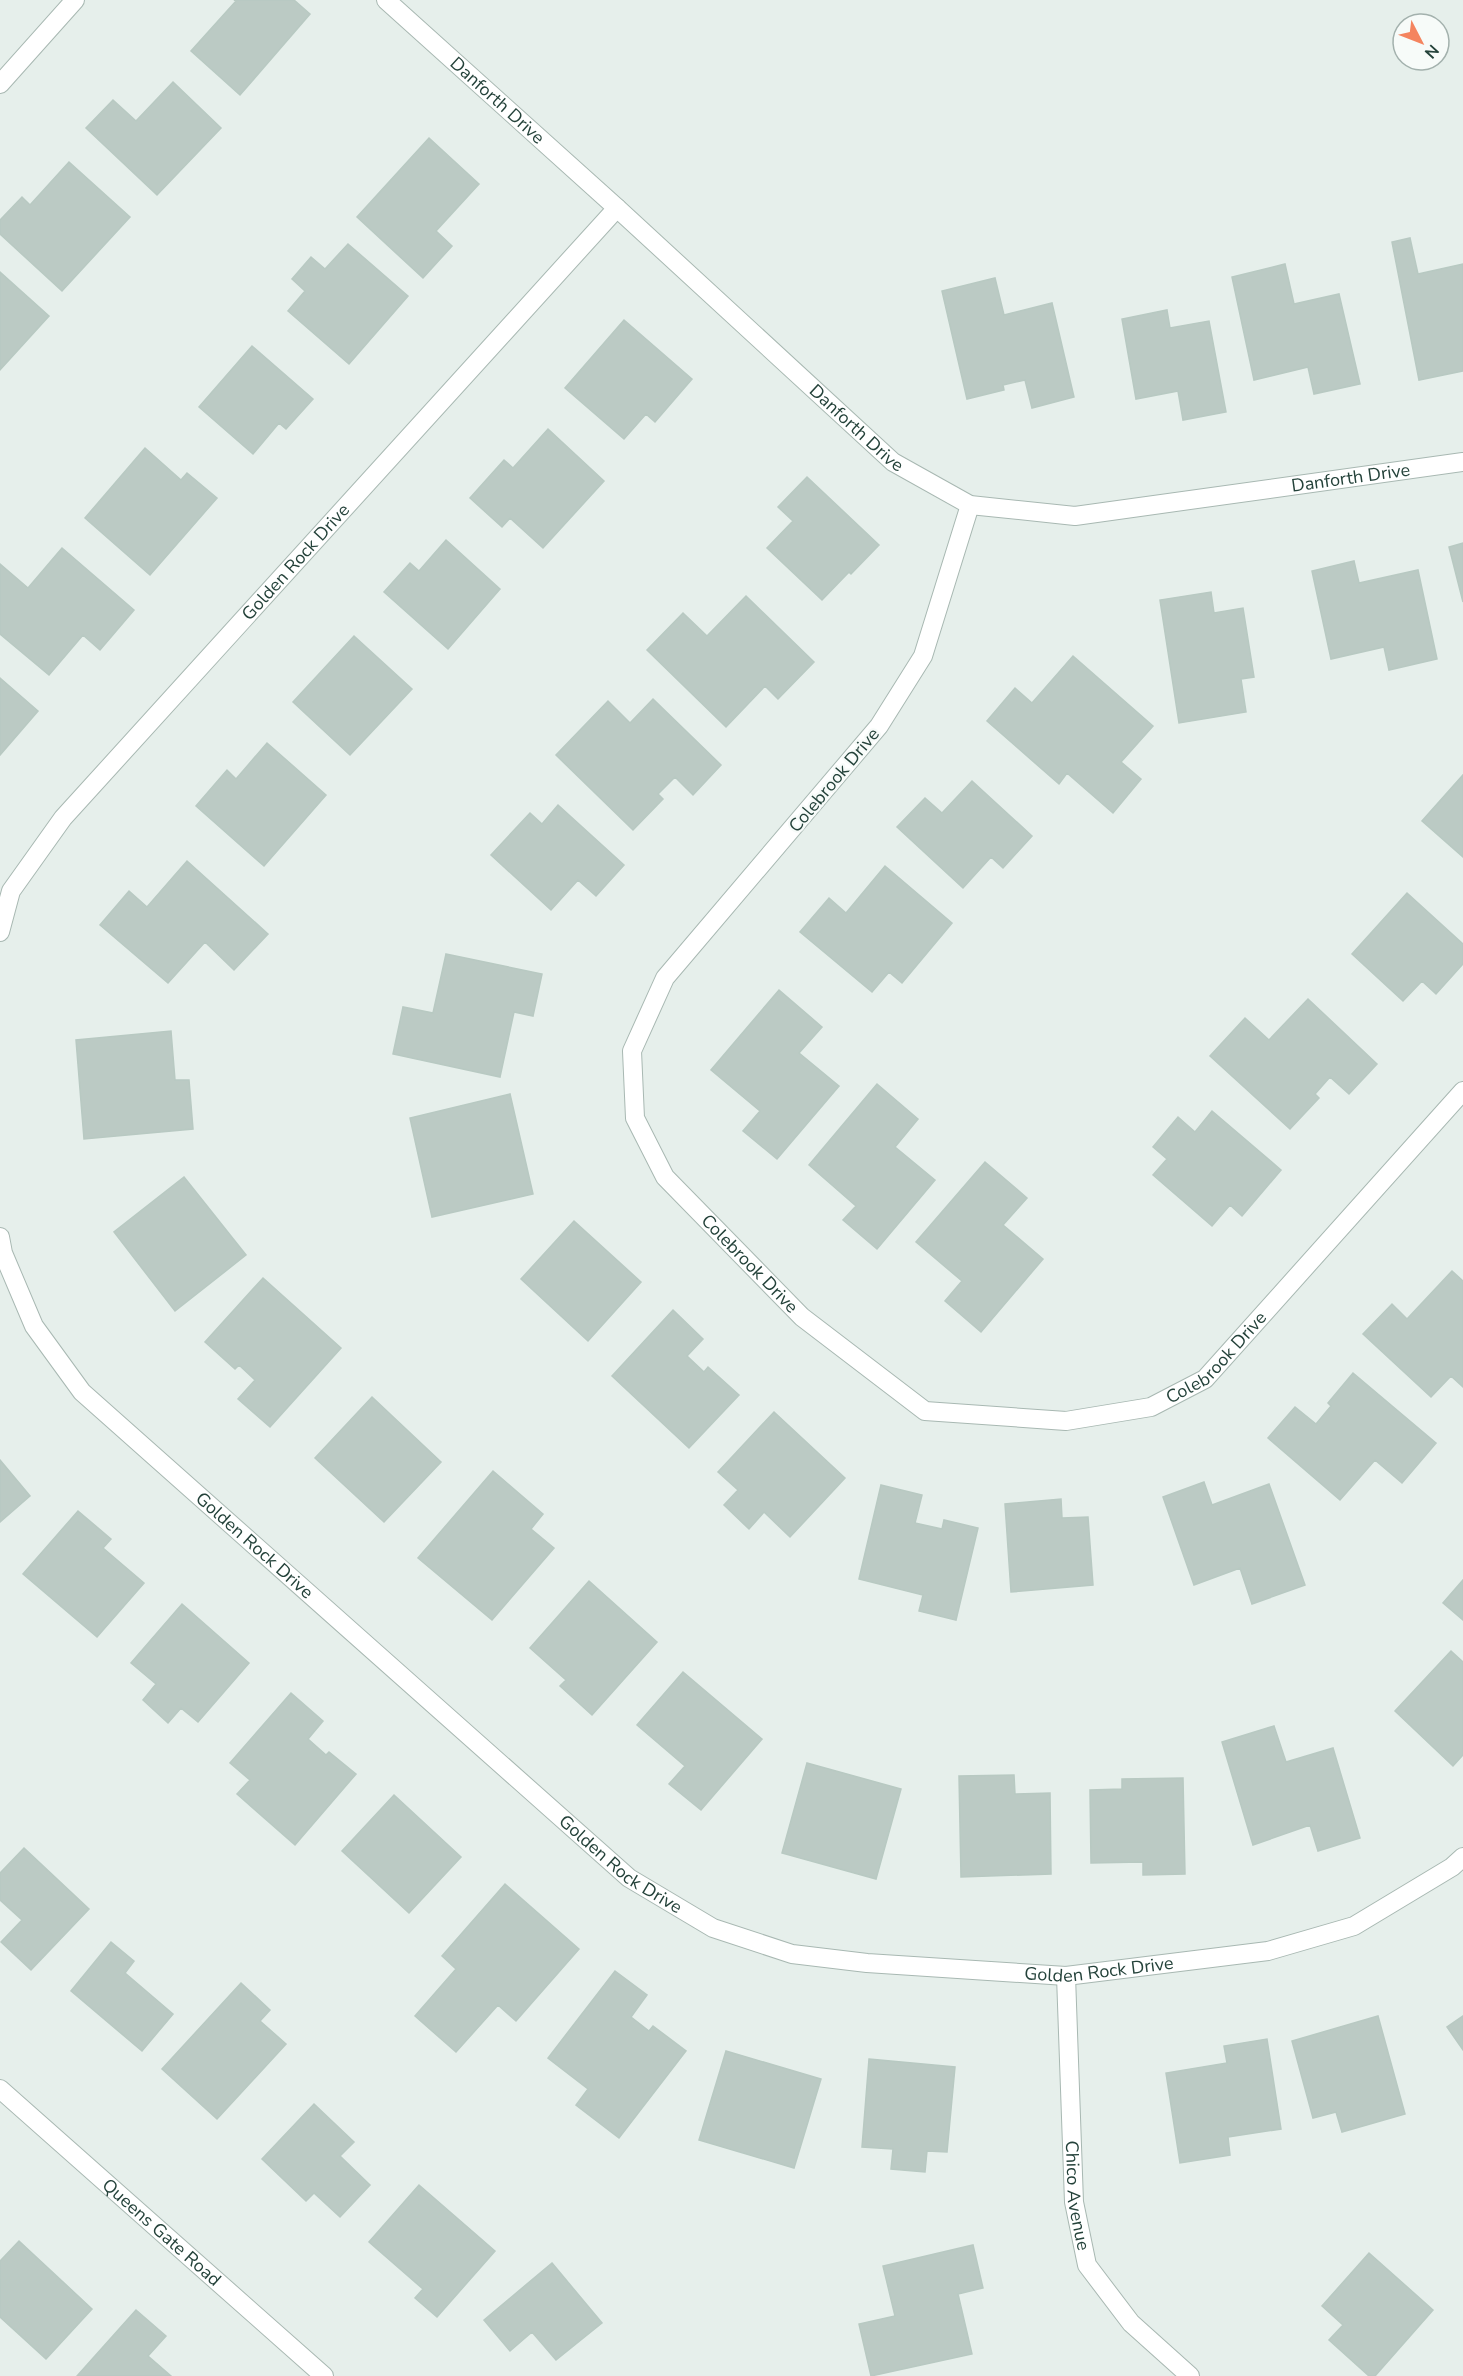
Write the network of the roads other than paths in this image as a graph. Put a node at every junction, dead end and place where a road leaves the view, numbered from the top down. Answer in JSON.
{"nodes":[{"id":1,"x":75,"y":0,"type":"edge"},
{"id":2,"x":386,"y":0,"type":"edge"},
{"id":3,"x":0,"y":84,"type":"edge"},
{"id":4,"x":618,"y":208,"type":"junction"},
{"id":5,"x":1463,"y":462,"type":"edge"},
{"id":6,"x":970,"y":506,"type":"junction"},
{"id":7,"x":0,"y":932,"type":"edge"},
{"id":8,"x":1463,"y":1091,"type":"edge"},
{"id":9,"x":0,"y":1237,"type":"edge"},
{"id":10,"x":1463,"y":1857,"type":"edge"},
{"id":11,"x":1066,"y":1976,"type":"junction"},
{"id":12,"x":0,"y":2089,"type":"edge"},
{"id":13,"x":324,"y":2376,"type":"edge"},
{"id":14,"x":1190,"y":2376,"type":"edge"}],
"edges":[{"from":1,"to":3,"type":"street"},
{"from":2,"to":4,"type":"street","name":"Danforth Drive"},
{"from":4,"to":6,"type":"street","name":"Danforth Drive"},
{"from":4,"to":7,"type":"street","name":"Golden Rock Drive"},
{"from":5,"to":6,"type":"street","name":"Danforth Drive"},
{"from":6,"to":8,"type":"street","name":"Colebrook Drive"},
{"from":9,"to":11,"type":"street","name":"Golden Rock Drive"},
{"from":10,"to":11,"type":"street","name":"Golden Rock Drive"},
{"from":11,"to":14,"type":"street","name":"Chico Avenue"},
{"from":12,"to":13,"type":"street","name":"Queens Gate Road"}]}
